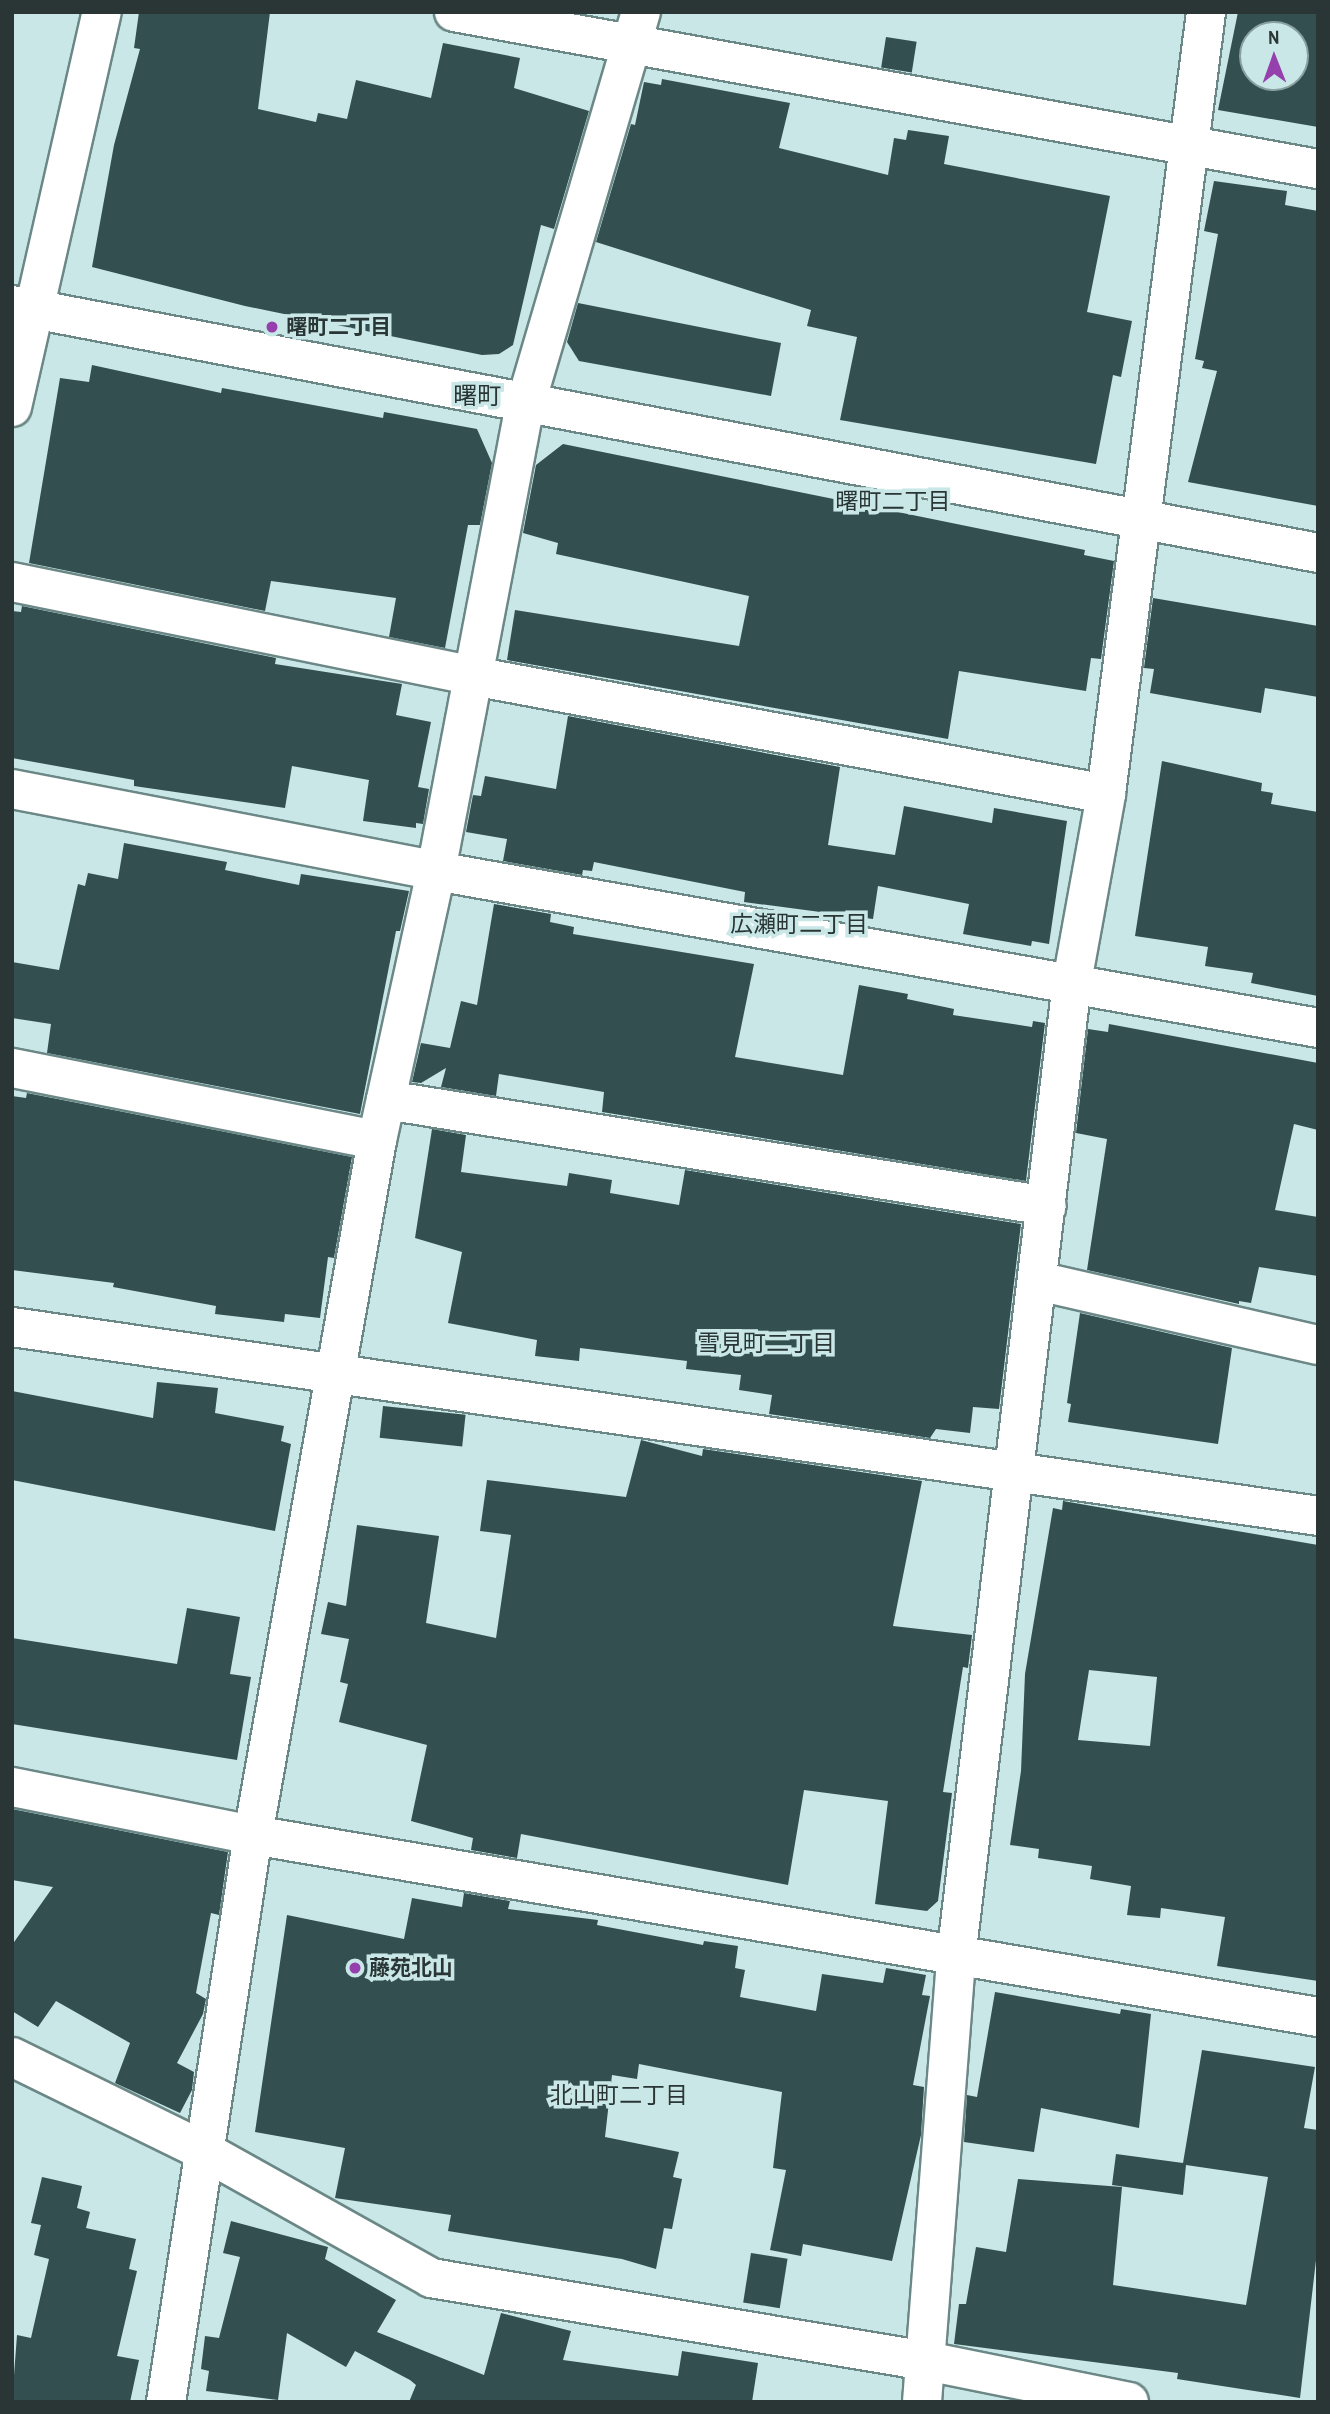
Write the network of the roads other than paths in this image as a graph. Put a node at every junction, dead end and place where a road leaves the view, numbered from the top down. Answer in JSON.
{"nodes":[{"id":1,"x":102,"y":12,"type":"edge"},
{"id":2,"x":454,"y":12,"type":"edge"},
{"id":3,"x":1206,"y":12,"type":"edge"},
{"id":4,"x":635,"y":29,"type":"edge"},
{"id":5,"x":1188,"y":144,"type":"junction"},
{"id":6,"x":1318,"y":169,"type":"edge"},
{"id":7,"x":23,"y":307,"type":"edge"},
{"id":8,"x":525,"y":406,"type":"junction"},
{"id":9,"x":12,"y":407,"type":"edge"},
{"id":10,"x":1139,"y":521,"type":"junction"},
{"id":11,"x":1318,"y":553,"type":"edge"},
{"id":12,"x":12,"y":582,"type":"edge"},
{"id":13,"x":473,"y":676,"type":"junction"},
{"id":14,"x":12,"y":789,"type":"edge"},
{"id":15,"x":1106,"y":794,"type":"junction"},
{"id":16,"x":436,"y":871,"type":"junction"},
{"id":17,"x":1072,"y":982,"type":"junction"},
{"id":18,"x":1318,"y":1028,"type":"edge"},
{"id":19,"x":12,"y":1068,"type":"edge"},
{"id":20,"x":386,"y":1100,"type":"junction"},
{"id":21,"x":377,"y":1140,"type":"junction"},
{"id":22,"x":1047,"y":1206,"type":"junction"},
{"id":23,"x":1038,"y":1281,"type":"junction"},
{"id":24,"x":12,"y":1327,"type":"edge"},
{"id":25,"x":1318,"y":1345,"type":"edge"},
{"id":26,"x":337,"y":1375,"type":"junction"},
{"id":27,"x":1017,"y":1470,"type":"junction"},
{"id":28,"x":1318,"y":1516,"type":"edge"},
{"id":29,"x":12,"y":1787,"type":"edge"},
{"id":30,"x":253,"y":1835,"type":"junction"},
{"id":31,"x":956,"y":1958,"type":"junction"},
{"id":32,"x":1318,"y":2017,"type":"edge"},
{"id":33,"x":12,"y":2057,"type":"edge"},
{"id":34,"x":206,"y":2152,"type":"junction"},
{"id":35,"x":926,"y":2361,"type":"junction"},
{"id":36,"x":166,"y":2402,"type":"edge"},
{"id":37,"x":922,"y":2402,"type":"edge"},
{"id":38,"x":1129,"y":2402,"type":"edge"}],
"edges":[{"from":1,"to":7,"type":"street"},
{"from":2,"to":4,"type":"street"},
{"from":3,"to":5,"type":"street"},
{"from":4,"to":5,"type":"street"},
{"from":4,"to":8,"type":"street"},
{"from":5,"to":6,"type":"street"},
{"from":5,"to":10,"type":"street"},
{"from":7,"to":8,"type":"street"},
{"from":7,"to":9,"type":"street"},
{"from":8,"to":10,"type":"street"},
{"from":8,"to":13,"type":"street"},
{"from":10,"to":11,"type":"street"},
{"from":10,"to":15,"type":"street"},
{"from":12,"to":13,"type":"street"},
{"from":13,"to":15,"type":"street"},
{"from":13,"to":16,"type":"street"},
{"from":14,"to":16,"type":"street"},
{"from":15,"to":17,"type":"street"},
{"from":16,"to":17,"type":"street"},
{"from":16,"to":20,"type":"street"},
{"from":17,"to":18,"type":"street"},
{"from":17,"to":22,"type":"street"},
{"from":19,"to":21,"type":"street"},
{"from":20,"to":21,"type":"street"},
{"from":20,"to":22,"type":"street"},
{"from":21,"to":26,"type":"street"},
{"from":22,"to":23,"type":"street"},
{"from":23,"to":25,"type":"street"},
{"from":23,"to":27,"type":"street"},
{"from":24,"to":26,"type":"street"},
{"from":26,"to":27,"type":"street"},
{"from":26,"to":30,"type":"street"},
{"from":27,"to":28,"type":"street"},
{"from":27,"to":31,"type":"street"},
{"from":29,"to":30,"type":"street"},
{"from":30,"to":31,"type":"street"},
{"from":30,"to":34,"type":"street"},
{"from":31,"to":32,"type":"street"},
{"from":31,"to":35,"type":"street"},
{"from":33,"to":34,"type":"street"},
{"from":34,"to":35,"type":"street"},
{"from":34,"to":36,"type":"street"},
{"from":35,"to":37,"type":"street"},
{"from":35,"to":38,"type":"street"}]}
